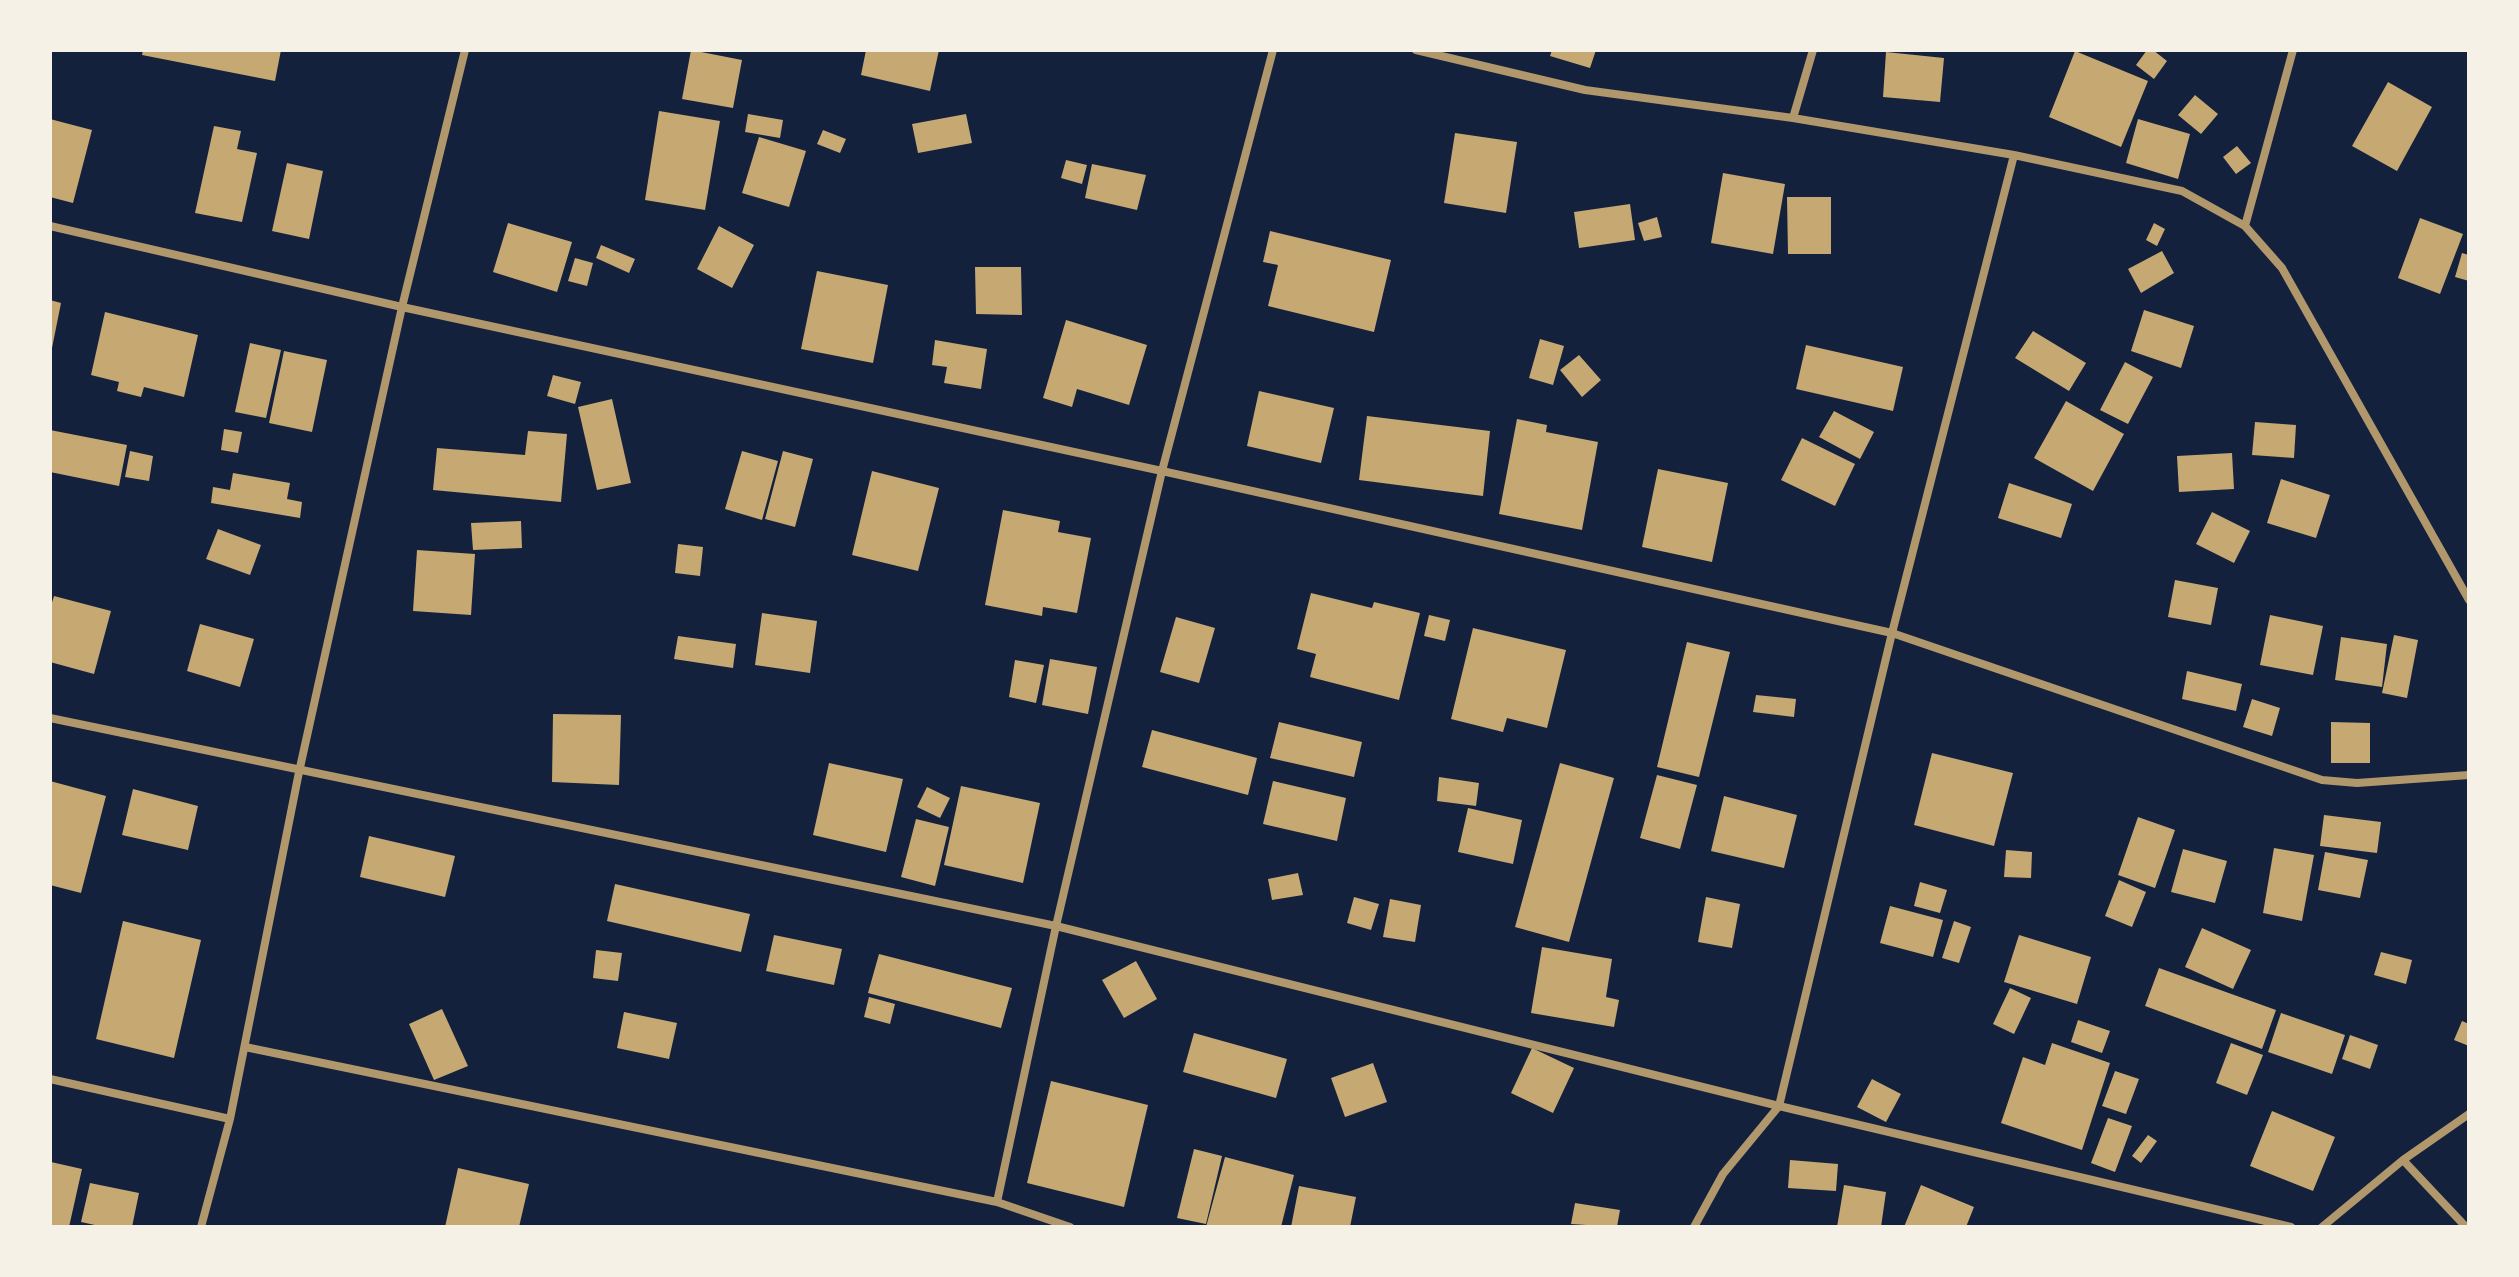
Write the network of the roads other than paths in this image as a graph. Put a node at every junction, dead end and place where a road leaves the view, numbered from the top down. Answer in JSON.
{"nodes":[{"id":1,"x":465,"y":50,"type":"edge"},
{"id":2,"x":1273,"y":50,"type":"edge"},
{"id":3,"x":1416,"y":50,"type":"edge"},
{"id":4,"x":1813,"y":50,"type":"edge"},
{"id":5,"x":2293,"y":50,"type":"edge"},
{"id":6,"x":1793,"y":118,"type":"junction"},
{"id":7,"x":2014,"y":155,"type":"junction"},
{"id":8,"x":50,"y":226,"type":"edge"},
{"id":9,"x":2245,"y":226,"type":"junction"},
{"id":10,"x":402,"y":307,"type":"junction"},
{"id":11,"x":1162,"y":471,"type":"junction"},
{"id":12,"x":2469,"y":600,"type":"edge"},
{"id":13,"x":1892,"y":633,"type":"junction"},
{"id":14,"x":50,"y":718,"type":"edge"},
{"id":15,"x":299,"y":772,"type":"junction"},
{"id":16,"x":2469,"y":775,"type":"edge"},
{"id":17,"x":1056,"y":926,"type":"junction"},
{"id":18,"x":245,"y":1047,"type":"junction"},
{"id":19,"x":50,"y":1079,"type":"edge"},
{"id":20,"x":1779,"y":1106,"type":"junction"},
{"id":21,"x":2469,"y":1114,"type":"edge"},
{"id":22,"x":230,"y":1119,"type":"junction"},
{"id":23,"x":2403,"y":1160,"type":"junction"},
{"id":24,"x":997,"y":1202,"type":"junction"},
{"id":25,"x":201,"y":1227,"type":"edge"},
{"id":26,"x":1070,"y":1227,"type":"edge"},
{"id":27,"x":1694,"y":1227,"type":"edge"},
{"id":28,"x":2291,"y":1227,"type":"edge"},
{"id":29,"x":2322,"y":1227,"type":"edge"},
{"id":30,"x":2466,"y":1227,"type":"edge"}],
"edges":[{"from":1,"to":10,"type":"street"},
{"from":2,"to":11,"type":"street"},
{"from":3,"to":6,"type":"street"},
{"from":4,"to":6,"type":"street"},
{"from":5,"to":9,"type":"street"},
{"from":6,"to":7,"type":"street"},
{"from":7,"to":9,"type":"street"},
{"from":7,"to":13,"type":"street"},
{"from":8,"to":10,"type":"street"},
{"from":9,"to":12,"type":"street"},
{"from":10,"to":11,"type":"street"},
{"from":10,"to":15,"type":"street"},
{"from":11,"to":13,"type":"street"},
{"from":11,"to":17,"type":"street"},
{"from":13,"to":16,"type":"street"},
{"from":13,"to":20,"type":"street"},
{"from":14,"to":15,"type":"street"},
{"from":15,"to":17,"type":"street"},
{"from":15,"to":18,"type":"street"},
{"from":17,"to":20,"type":"street"},
{"from":17,"to":24,"type":"street"},
{"from":18,"to":22,"type":"street"},
{"from":18,"to":24,"type":"street"},
{"from":19,"to":22,"type":"street"},
{"from":20,"to":27,"type":"street"},
{"from":20,"to":28,"type":"street"},
{"from":21,"to":23,"type":"street"},
{"from":22,"to":25,"type":"street"},
{"from":23,"to":29,"type":"street"},
{"from":23,"to":30,"type":"street"},
{"from":24,"to":26,"type":"street"}]}
